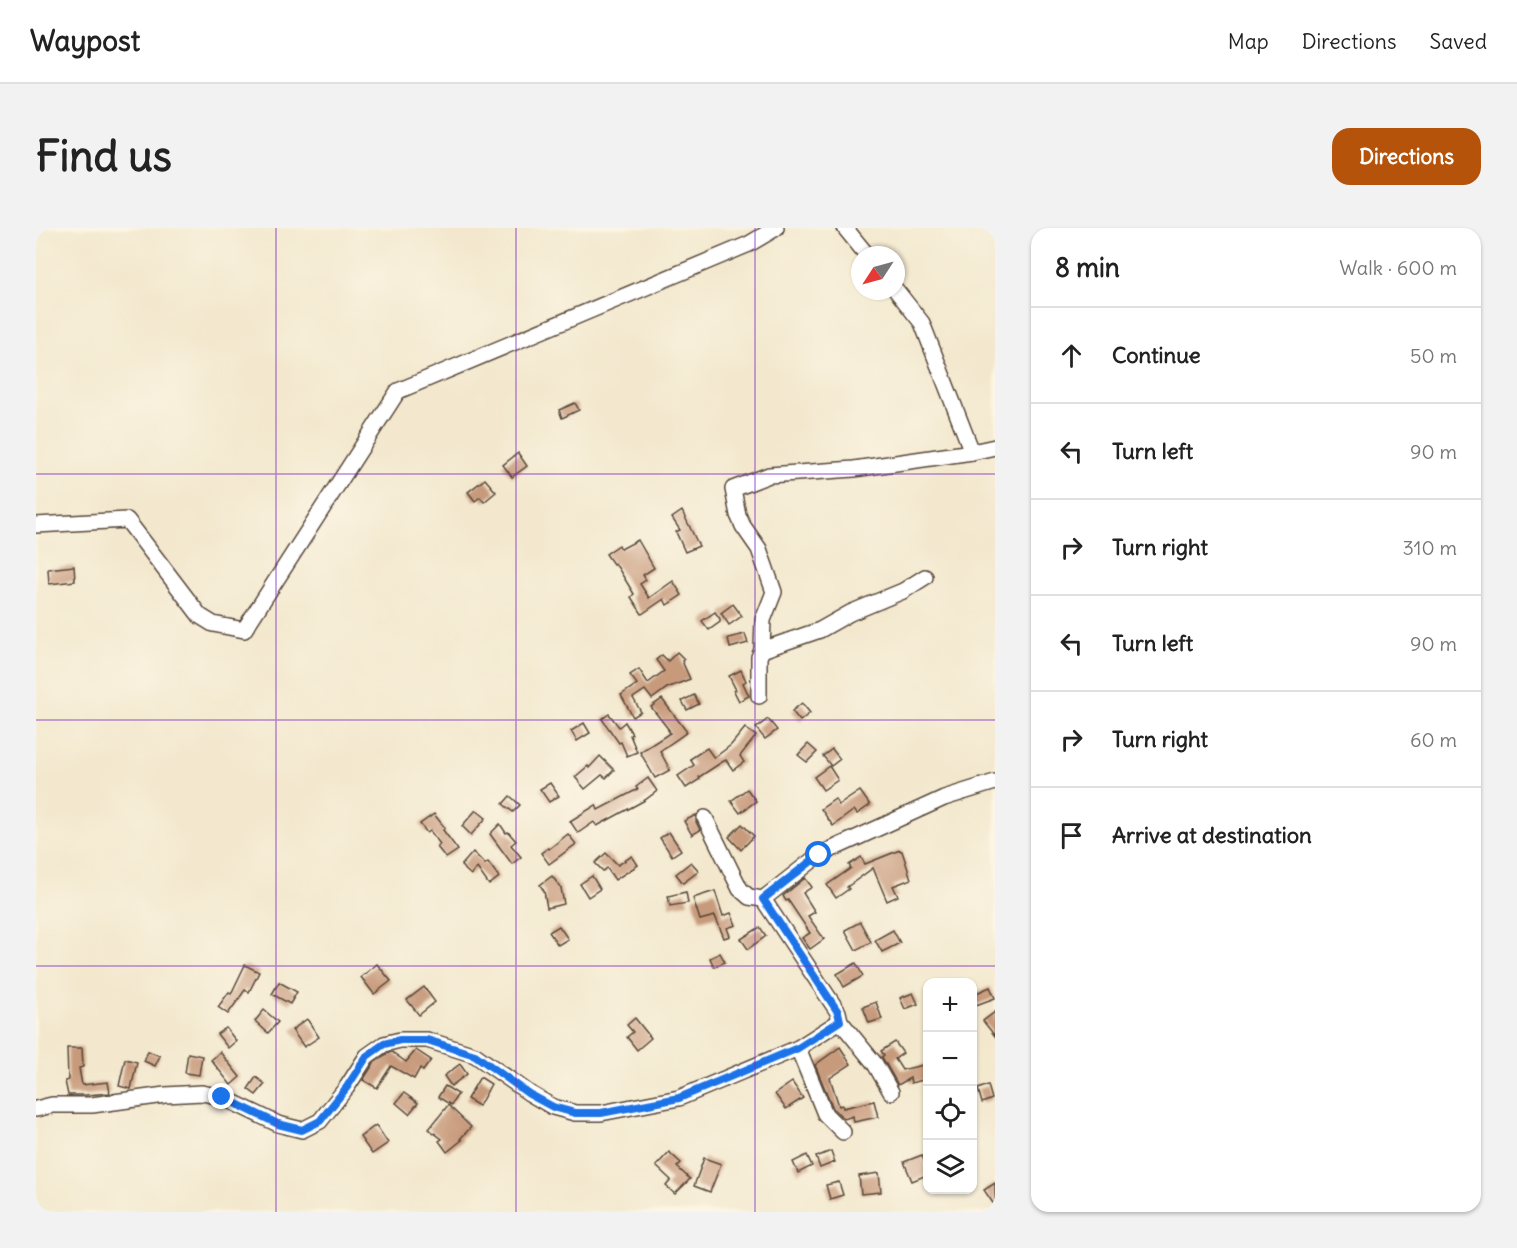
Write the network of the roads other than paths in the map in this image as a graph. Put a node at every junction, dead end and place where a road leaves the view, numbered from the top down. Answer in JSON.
{"nodes":[{"id":1,"x":776,"y":228,"type":"edge"},
{"id":2,"x":846,"y":228,"type":"edge"},
{"id":3,"x":860,"y":246,"type":"edge"},
{"id":4,"x":904,"y":300,"type":"edge"},
{"id":5,"x":995,"y":447,"type":"edge"},
{"id":6,"x":972,"y":452,"type":"junction"},
{"id":7,"x":36,"y":525,"type":"edge"},
{"id":8,"x":925,"y":577,"type":"dead end"},
{"id":9,"x":762,"y":650,"type":"junction"},
{"id":10,"x":759,"y":696,"type":"dead end"},
{"id":11,"x":995,"y":782,"type":"edge"},
{"id":12,"x":705,"y":818,"type":"dead end"},
{"id":13,"x":763,"y":899,"type":"junction"},
{"id":14,"x":840,"y":1021,"type":"junction"},
{"id":15,"x":798,"y":1048,"type":"junction"},
{"id":16,"x":891,"y":1092,"type":"dead end"},
{"id":17,"x":36,"y":1109,"type":"edge"},
{"id":18,"x":843,"y":1132,"type":"dead end"}],
"edges":[{"from":1,"to":7,"type":"street"},
{"from":2,"to":3,"type":"street"},
{"from":4,"to":6,"type":"street"},
{"from":5,"to":6,"type":"street"},
{"from":6,"to":9,"type":"street"},
{"from":8,"to":9,"type":"street"},
{"from":9,"to":10,"type":"street"},
{"from":11,"to":13,"type":"street"},
{"from":12,"to":13,"type":"street"},
{"from":13,"to":14,"type":"street"},
{"from":14,"to":15,"type":"street"},
{"from":14,"to":16,"type":"street"},
{"from":15,"to":17,"type":"street"},
{"from":15,"to":18,"type":"street"}]}
